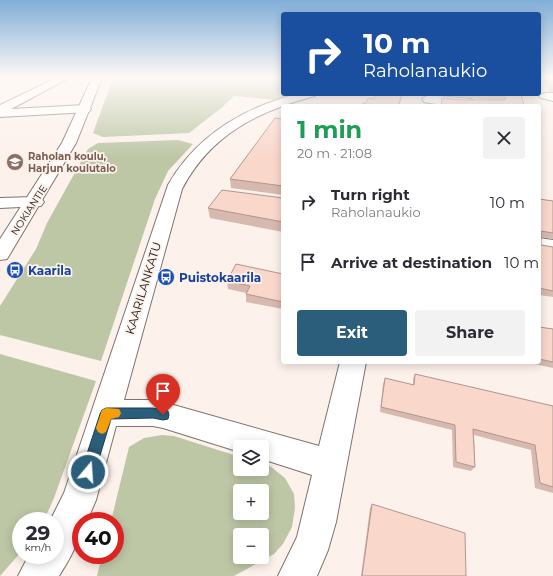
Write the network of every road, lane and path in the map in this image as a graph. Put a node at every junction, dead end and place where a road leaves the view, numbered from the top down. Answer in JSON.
{"nodes":[{"id":1,"x":87,"y":105,"type":"edge"},
{"id":2,"x":276,"y":105,"type":"edge"},
{"id":3,"x":85,"y":109,"type":"junction"},
{"id":4,"x":0,"y":114,"type":"edge"},
{"id":5,"x":35,"y":202,"type":"junction"},
{"id":6,"x":0,"y":203,"type":"edge"},
{"id":7,"x":541,"y":244,"type":"edge"},
{"id":8,"x":553,"y":246,"type":"edge"},
{"id":9,"x":0,"y":254,"type":"edge"},
{"id":10,"x":353,"y":364,"type":"edge"},
{"id":11,"x":106,"y":414,"type":"junction"},
{"id":12,"x":330,"y":465,"type":"junction"},
{"id":13,"x":64,"y":531,"type":"edge"},
{"id":14,"x":46,"y":564,"type":"edge"},
{"id":15,"x":37,"y":576,"type":"edge"},
{"id":16,"x":297,"y":576,"type":"edge"}],
"edges":[{"from":1,"to":3,"type":"street","name":"NOKIANTIE"},
{"from":2,"to":11,"type":"street","name":"KAARILANKATU"},
{"from":3,"to":4,"type":"street"},
{"from":3,"to":5,"type":"street","name":"NOKIANTIE"},
{"from":5,"to":6,"type":"street"},
{"from":5,"to":9,"type":"street","name":"NOKIANTIE"},
{"from":7,"to":8,"type":"street"},
{"from":10,"to":12,"type":"street"},
{"from":11,"to":12,"type":"street"},
{"from":11,"to":13,"type":"street","name":"KAARILANKATU"},
{"from":12,"to":16,"type":"street"},
{"from":14,"to":15,"type":"street"}]}
